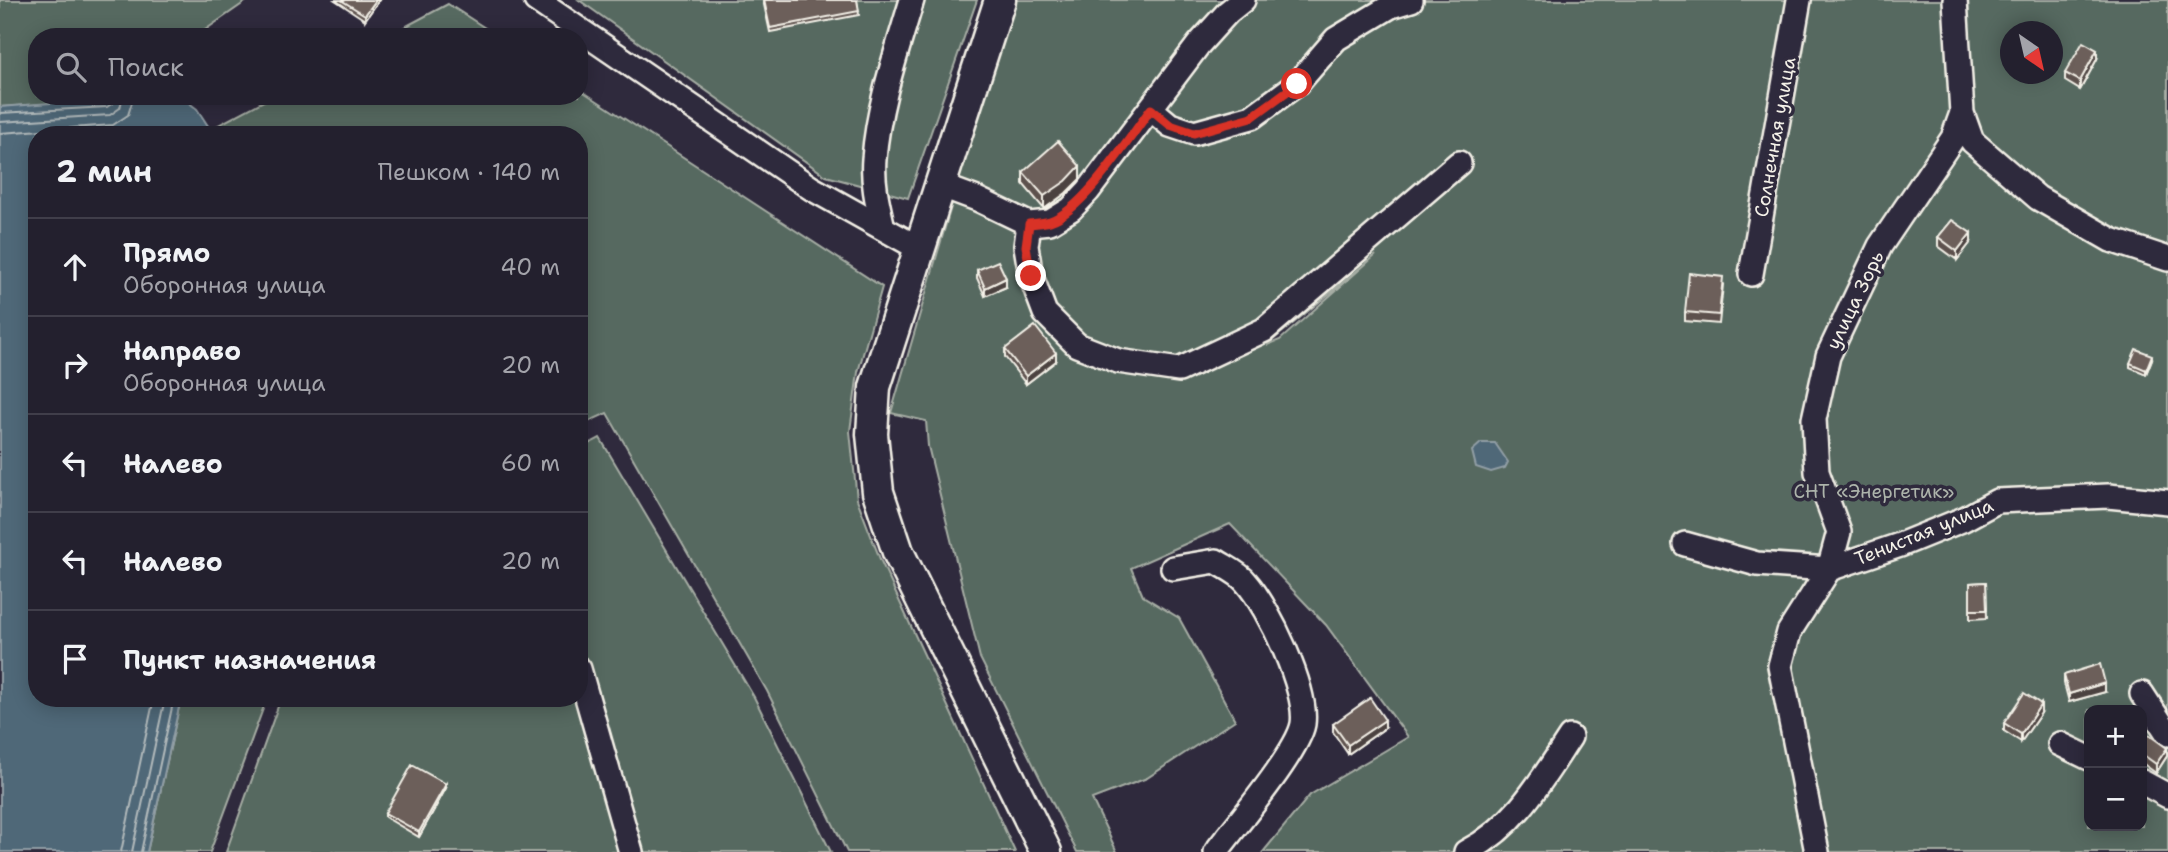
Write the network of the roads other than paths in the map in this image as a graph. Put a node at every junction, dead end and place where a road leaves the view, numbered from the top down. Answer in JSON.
{"nodes":[{"id":1,"x":536,"y":0,"type":"edge"},
{"id":2,"x":912,"y":0,"type":"edge"},
{"id":3,"x":1000,"y":0,"type":"edge"},
{"id":4,"x":1243,"y":0,"type":"edge"},
{"id":5,"x":1411,"y":0,"type":"edge"},
{"id":6,"x":1799,"y":0,"type":"edge"},
{"id":7,"x":1955,"y":0,"type":"edge"},
{"id":8,"x":577,"y":28,"type":"edge"},
{"id":9,"x":588,"y":36,"type":"edge"},
{"id":10,"x":1151,"y":109,"type":"junction"},
{"id":11,"x":1962,"y":113,"type":"junction"},
{"id":12,"x":1459,"y":163,"type":"dead end"},
{"id":13,"x":942,"y":186,"type":"junction"},
{"id":14,"x":1029,"y":224,"type":"junction"},
{"id":15,"x":883,"y":228,"type":"junction"},
{"id":16,"x":920,"y":249,"type":"junction"},
{"id":17,"x":2168,"y":259,"type":"edge"},
{"id":18,"x":1751,"y":274,"type":"dead end"},
{"id":19,"x":2168,"y":502,"type":"edge"},
{"id":20,"x":1685,"y":544,"type":"dead end"},
{"id":21,"x":1174,"y":568,"type":"dead end"},
{"id":22,"x":1829,"y":569,"type":"junction"},
{"id":23,"x":2143,"y":694,"type":"dead end"},
{"id":24,"x":588,"y":701,"type":"edge"},
{"id":25,"x":2168,"y":734,"type":"edge"},
{"id":26,"x":1570,"y":737,"type":"dead end"},
{"id":27,"x":2060,"y":744,"type":"dead end"},
{"id":28,"x":2084,"y":756,"type":"edge"},
{"id":29,"x":2147,"y":785,"type":"edge"},
{"id":30,"x":2168,"y":796,"type":"edge"},
{"id":31,"x":1813,"y":850,"type":"edge"},
{"id":32,"x":631,"y":852,"type":"edge"},
{"id":33,"x":1046,"y":852,"type":"edge"},
{"id":34,"x":1216,"y":852,"type":"edge"},
{"id":35,"x":1466,"y":852,"type":"edge"}],
"edges":[{"from":1,"to":8,"type":"street"},
{"from":2,"to":15,"type":"street"},
{"from":3,"to":13,"type":"main road"},
{"from":4,"to":10,"type":"street"},
{"from":5,"to":10,"type":"street"},
{"from":6,"to":18,"type":"street","name":"Солнечная улица"},
{"from":7,"to":11,"type":"street","name":"улица Зорь"},
{"from":9,"to":15,"type":"street"},
{"from":10,"to":14,"type":"street"},
{"from":11,"to":17,"type":"street"},
{"from":11,"to":22,"type":"street","name":"улица Зорь"},
{"from":12,"to":14,"type":"street"},
{"from":13,"to":14,"type":"street"},
{"from":13,"to":16,"type":"main road"},
{"from":15,"to":16,"type":"street"},
{"from":16,"to":33,"type":"main road"},
{"from":19,"to":22,"type":"street","name":"Тенистая улица"},
{"from":20,"to":22,"type":"street","name":"Тенистая улица"},
{"from":21,"to":34,"type":"street"},
{"from":22,"to":31,"type":"street","name":"улица Зорь"},
{"from":23,"to":25,"type":"street"},
{"from":24,"to":32,"type":"street"},
{"from":26,"to":35,"type":"street"},
{"from":27,"to":28,"type":"street"},
{"from":29,"to":30,"type":"street"}]}
